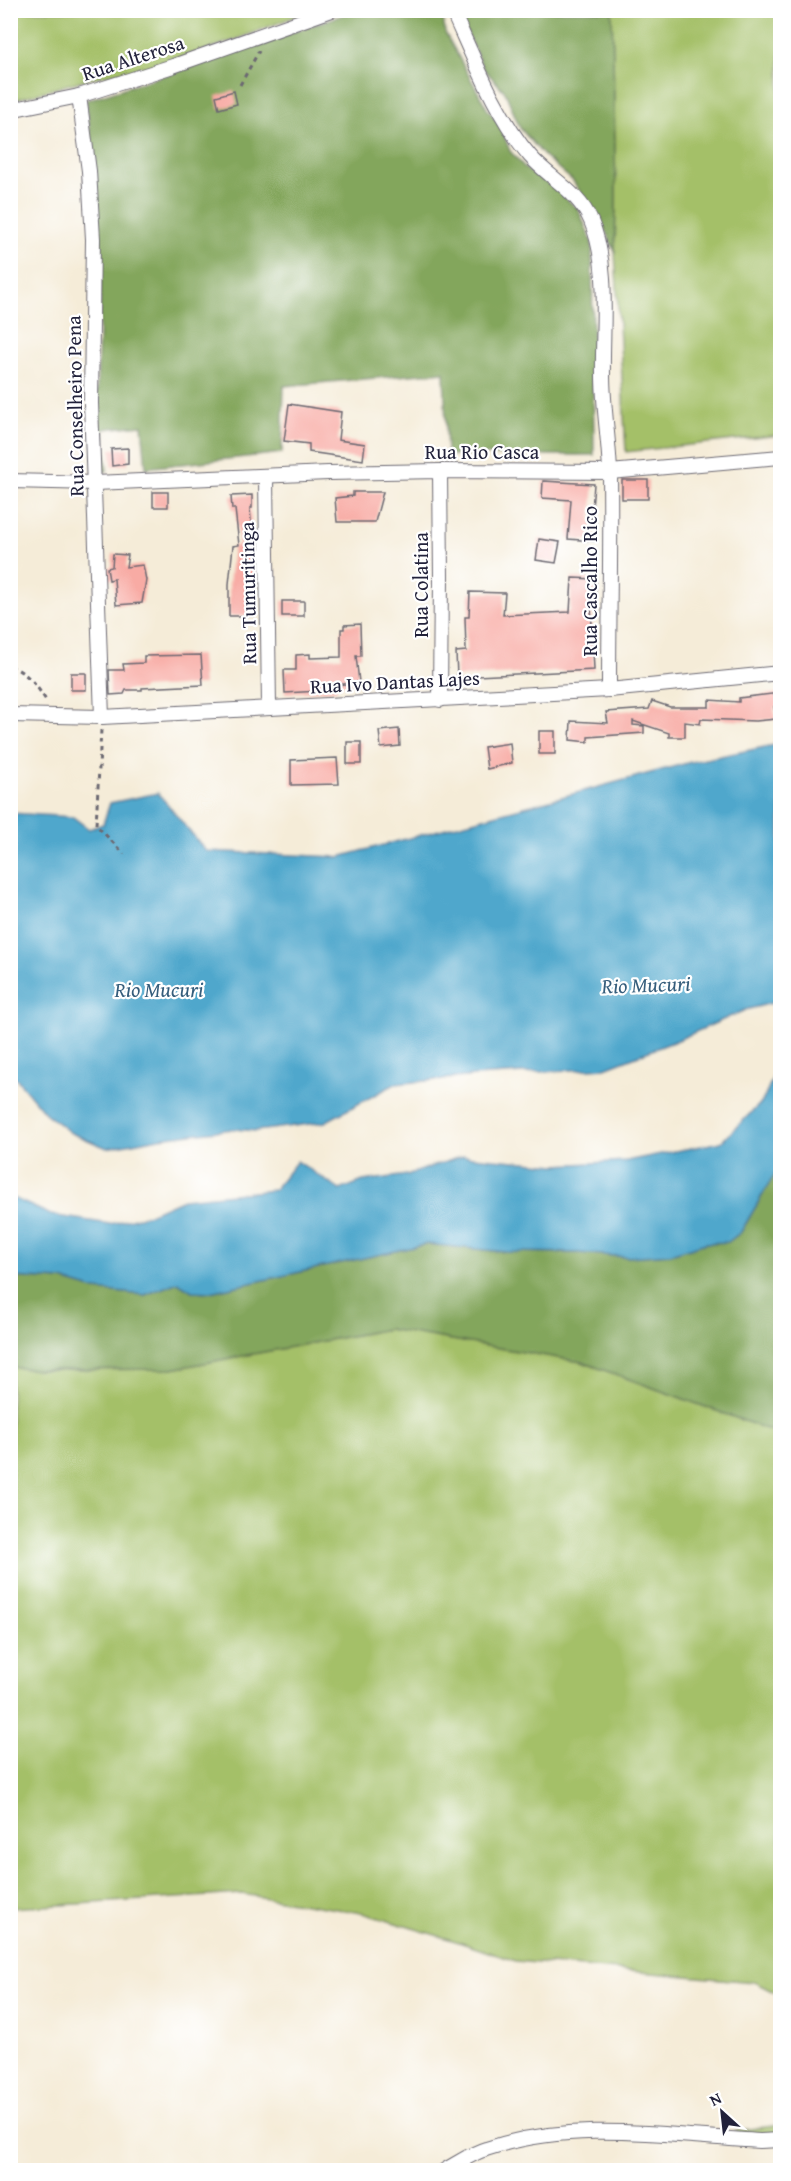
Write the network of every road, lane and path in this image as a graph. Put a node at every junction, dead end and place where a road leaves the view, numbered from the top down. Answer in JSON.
{"nodes":[{"id":1,"x":332,"y":10,"type":"edge"},
{"id":2,"x":455,"y":10,"type":"edge"},
{"id":3,"x":268,"y":34,"type":"junction"},
{"id":4,"x":240,"y":85,"type":"dead end"},
{"id":5,"x":79,"y":96,"type":"junction"},
{"id":6,"x":10,"y":110,"type":"edge"},
{"id":7,"x":780,"y":457,"type":"edge"},
{"id":8,"x":440,"y":471,"type":"junction"},
{"id":9,"x":609,"y":472,"type":"junction"},
{"id":10,"x":266,"y":477,"type":"junction"},
{"id":11,"x":10,"y":481,"type":"edge"},
{"id":12,"x":95,"y":483,"type":"junction"},
{"id":13,"x":10,"y":666,"type":"edge"},
{"id":14,"x":780,"y":673,"type":"edge"},
{"id":15,"x":609,"y":690,"type":"junction"},
{"id":16,"x":440,"y":700,"type":"junction"},
{"id":17,"x":269,"y":707,"type":"junction"},
{"id":18,"x":10,"y":716,"type":"edge"},
{"id":19,"x":56,"y":716,"type":"junction"},
{"id":20,"x":102,"y":717,"type":"junction"},
{"id":21,"x":124,"y":854,"type":"dead end"},
{"id":22,"x":780,"y":2140,"type":"edge"},
{"id":23,"x":445,"y":2170,"type":"edge"}],
"edges":[{"from":1,"to":3,"type":"street","name":"Rua Alterosa"},
{"from":2,"to":9,"type":"street","name":"Rua Cascalho Rico"},
{"from":3,"to":4,"type":"path"},
{"from":3,"to":5,"type":"street","name":"Rua Alterosa"},
{"from":5,"to":6,"type":"street","name":"Rua Alterosa"},
{"from":5,"to":12,"type":"street","name":"Rua Conselheiro Pena"},
{"from":7,"to":9,"type":"street","name":"Rua Rio Casca"},
{"from":8,"to":9,"type":"street","name":"Rua Rio Casca"},
{"from":8,"to":10,"type":"street","name":"Rua Rio Casca"},
{"from":8,"to":16,"type":"street","name":"Rua Colatina"},
{"from":9,"to":15,"type":"street","name":"Rua Cascalho Rico"},
{"from":10,"to":12,"type":"street","name":"Rua Rio Casca"},
{"from":10,"to":17,"type":"street","name":"Rua Tumuritinga"},
{"from":11,"to":12,"type":"street","name":"Rua Rio Casca"},
{"from":12,"to":20,"type":"street","name":"Rua Conselheiro Pena"},
{"from":13,"to":19,"type":"path"},
{"from":14,"to":15,"type":"street","name":"Rua Ivo Dantas Lajes"},
{"from":15,"to":16,"type":"street","name":"Rua Ivo Dantas Lajes"},
{"from":16,"to":17,"type":"street","name":"Rua Ivo Dantas Lajes"},
{"from":17,"to":20,"type":"street","name":"Rua Ivo Dantas Lajes"},
{"from":18,"to":19,"type":"street","name":"Rua Ivo Dantas Lajes"},
{"from":19,"to":20,"type":"street","name":"Rua Ivo Dantas Lajes"},
{"from":20,"to":21,"type":"path"},
{"from":22,"to":23,"type":"street"}]}
